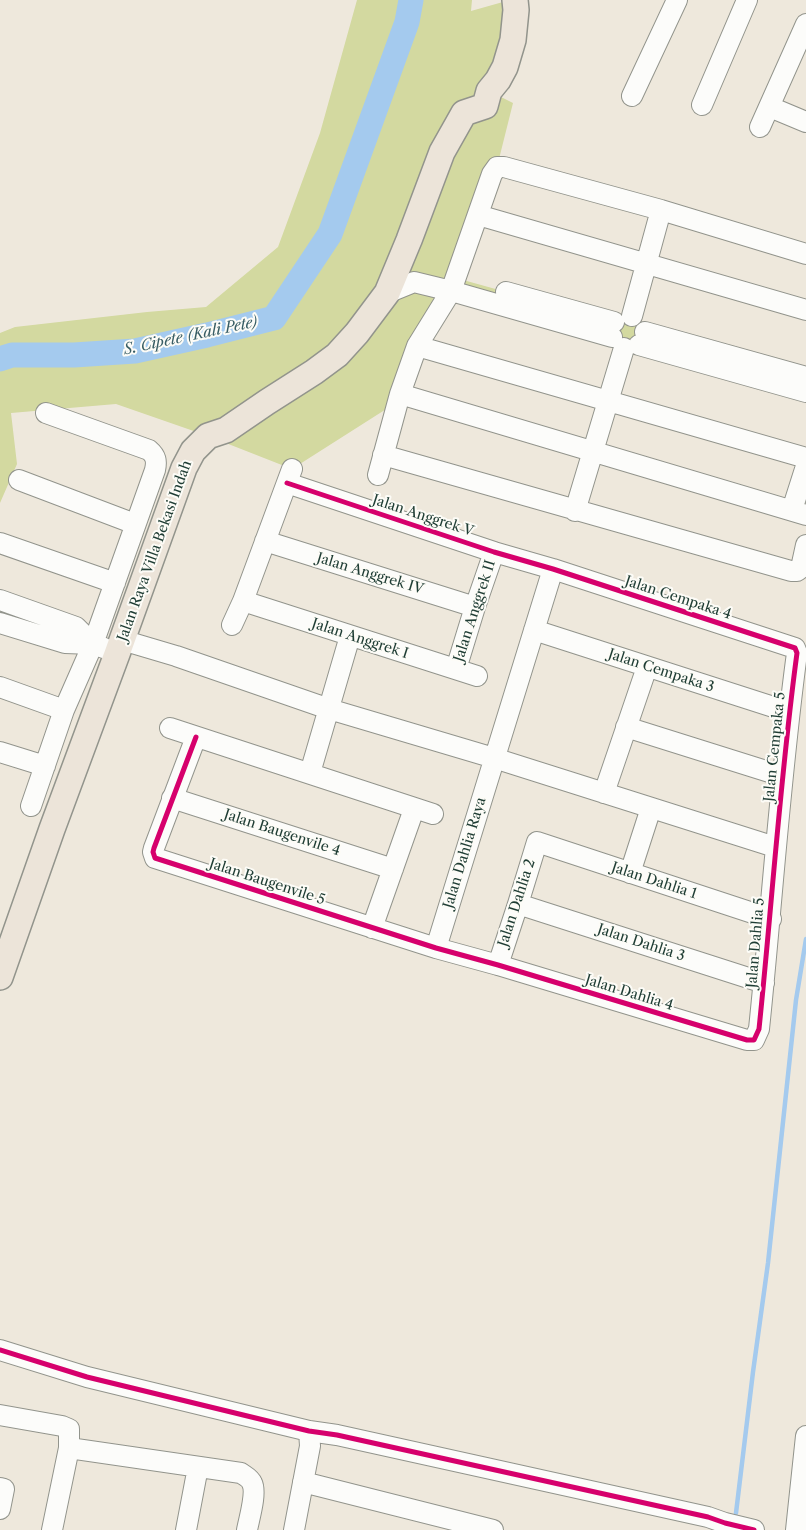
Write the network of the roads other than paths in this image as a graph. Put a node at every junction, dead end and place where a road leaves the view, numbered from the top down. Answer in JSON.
{"nodes":[{"id":1,"x":515,"y":0,"type":"edge"},
{"id":2,"x":677,"y":0,"type":"edge"},
{"id":3,"x":747,"y":0,"type":"edge"},
{"id":4,"x":806,"y":24,"type":"edge"},
{"id":5,"x":800,"y":52,"type":"edge"},
{"id":6,"x":632,"y":96,"type":"dead end"},
{"id":7,"x":702,"y":105,"type":"dead end"},
{"id":8,"x":770,"y":107,"type":"junction"},
{"id":9,"x":806,"y":122,"type":"edge"},
{"id":10,"x":760,"y":127,"type":"dead end"},
{"id":11,"x":661,"y":210,"type":"junction"},
{"id":12,"x":478,"y":215,"type":"junction"},
{"id":13,"x":806,"y":254,"type":"edge"},
{"id":14,"x":645,"y":264,"type":"junction"},
{"id":15,"x":449,"y":285,"type":"junction"},
{"id":16,"x":387,"y":293,"type":"junction"},
{"id":17,"x":806,"y":310,"type":"edge"},
{"id":18,"x":628,"y":333,"type":"junction"},
{"id":19,"x":417,"y":346,"type":"junction"},
{"id":20,"x":806,"y":377,"type":"edge"},
{"id":21,"x":806,"y":392,"type":"edge"},
{"id":22,"x":400,"y":394,"type":"junction"},
{"id":23,"x":608,"y":400,"type":"junction"},
{"id":24,"x":46,"y":413,"type":"dead end"},
{"id":25,"x":593,"y":451,"type":"junction"},
{"id":26,"x":383,"y":455,"type":"junction"},
{"id":27,"x":806,"y":458,"type":"edge"},
{"id":28,"x":806,"y":466,"type":"edge"},
{"id":29,"x":378,"y":475,"type":"dead end"},
{"id":30,"x":19,"y":480,"type":"dead end"},
{"id":31,"x":575,"y":511,"type":"junction"},
{"id":32,"x":799,"y":512,"type":"edge"},
{"id":33,"x":135,"y":524,"type":"junction"},
{"id":34,"x":265,"y":541,"type":"junction"},
{"id":35,"x":0,"y":543,"type":"edge"},
{"id":36,"x":806,"y":545,"type":"edge"},
{"id":37,"x":494,"y":552,"type":"junction"},
{"id":38,"x":553,"y":569,"type":"junction"},
{"id":39,"x":115,"y":583,"type":"junction"},
{"id":40,"x":0,"y":600,"type":"edge"},
{"id":41,"x":243,"y":601,"type":"junction"},
{"id":42,"x":474,"y":607,"type":"junction"},
{"id":43,"x":0,"y":623,"type":"edge"},
{"id":44,"x":232,"y":625,"type":"dead end"},
{"id":45,"x":534,"y":630,"type":"junction"},
{"id":46,"x":350,"y":636,"type":"junction"},
{"id":47,"x":92,"y":644,"type":"junction"},
{"id":48,"x":120,"y":647,"type":"junction"},
{"id":49,"x":796,"y":649,"type":"joint"},
{"id":50,"x":647,"y":666,"type":"junction"},
{"id":51,"x":456,"y":670,"type":"junction"},
{"id":52,"x":477,"y":676,"type":"dead end"},
{"id":53,"x":0,"y":687,"type":"edge"},
{"id":54,"x":329,"y":709,"type":"junction"},
{"id":55,"x":64,"y":710,"type":"junction"},
{"id":56,"x":789,"y":712,"type":"junction"},
{"id":57,"x":626,"y":726,"type":"junction"},
{"id":58,"x":170,"y":728,"type":"dead end"},
{"id":59,"x":196,"y":737,"type":"junction"},
{"id":60,"x":0,"y":752,"type":"edge"},
{"id":61,"x":494,"y":758,"type":"junction"},
{"id":62,"x":45,"y":766,"type":"junction"},
{"id":63,"x":310,"y":774,"type":"junction"},
{"id":64,"x":782,"y":776,"type":"junction"},
{"id":65,"x":604,"y":793,"type":"junction"},
{"id":66,"x":172,"y":798,"type":"junction"},
{"id":67,"x":31,"y":806,"type":"dead end"},
{"id":68,"x":651,"y":808,"type":"junction"},
{"id":69,"x":537,"y":842,"type":"joint"},
{"id":70,"x":775,"y":847,"type":"junction"},
{"id":71,"x":393,"y":869,"type":"junction"},
{"id":72,"x":630,"y":872,"type":"junction"},
{"id":73,"x":518,"y":904,"type":"junction"},
{"id":74,"x":771,"y":919,"type":"junction"},
{"id":75,"x":372,"y":928,"type":"junction"},
{"id":76,"x":436,"y":948,"type":"junction"},
{"id":77,"x":498,"y":964,"type":"junction"},
{"id":78,"x":0,"y":977,"type":"edge"},
{"id":79,"x":764,"y":983,"type":"junction"},
{"id":80,"x":754,"y":1040,"type":"joint"},
{"id":81,"x":0,"y":1350,"type":"edge"},
{"id":82,"x":0,"y":1415,"type":"edge"},
{"id":83,"x":309,"y":1431,"type":"junction"},
{"id":84,"x":806,"y":1436,"type":"edge"},
{"id":85,"x":69,"y":1448,"type":"junction"},
{"id":86,"x":198,"y":1467,"type":"junction"},
{"id":87,"x":804,"y":1468,"type":"edge"},
{"id":88,"x":303,"y":1482,"type":"junction"},
{"id":89,"x":0,"y":1488,"type":"edge"},
{"id":90,"x":0,"y":1509,"type":"edge"},
{"id":91,"x":713,"y":1523,"type":"edge"},
{"id":92,"x":52,"y":1530,"type":"edge"},
{"id":93,"x":186,"y":1530,"type":"edge"},
{"id":94,"x":247,"y":1530,"type":"edge"},
{"id":95,"x":294,"y":1530,"type":"edge"},
{"id":96,"x":493,"y":1530,"type":"edge"},
{"id":97,"x":754,"y":1530,"type":"edge"},
{"id":98,"x":796,"y":1530,"type":"edge"}],
"edges":[{"from":1,"to":16,"type":"main road","name":"Jalan Raya Villa Bekasi Indah"},
{"from":2,"to":6,"type":"street"},
{"from":3,"to":7,"type":"street"},
{"from":4,"to":5,"type":"street"},
{"from":5,"to":8,"type":"street"},
{"from":8,"to":9,"type":"street"},
{"from":8,"to":10,"type":"street"},
{"from":11,"to":12,"type":"street"},
{"from":11,"to":13,"type":"street"},
{"from":11,"to":14,"type":"street"},
{"from":12,"to":14,"type":"street"},
{"from":12,"to":15,"type":"street"},
{"from":14,"to":17,"type":"street"},
{"from":14,"to":18,"type":"street"},
{"from":15,"to":16,"type":"street"},
{"from":15,"to":18,"type":"street"},
{"from":15,"to":19,"type":"street"},
{"from":16,"to":48,"type":"main road","name":"Jalan Raya Villa Bekasi Indah"},
{"from":18,"to":20,"type":"street"},
{"from":18,"to":21,"type":"street"},
{"from":18,"to":23,"type":"street"},
{"from":19,"to":22,"type":"street"},
{"from":19,"to":23,"type":"street"},
{"from":22,"to":25,"type":"street"},
{"from":22,"to":26,"type":"street"},
{"from":23,"to":25,"type":"street"},
{"from":23,"to":27,"type":"street"},
{"from":24,"to":33,"type":"street"},
{"from":25,"to":31,"type":"street"},
{"from":25,"to":32,"type":"street"},
{"from":26,"to":29,"type":"street"},
{"from":26,"to":31,"type":"street"},
{"from":28,"to":32,"type":"street"},
{"from":30,"to":33,"type":"street"},
{"from":31,"to":36,"type":"street"},
{"from":33,"to":39,"type":"street"},
{"from":34,"to":37,"type":"street","name":"Jalan Anggrek V"},
{"from":34,"to":41,"type":"street"},
{"from":34,"to":42,"type":"street","name":"Jalan Anggrek IV"},
{"from":35,"to":39,"type":"street"},
{"from":37,"to":38,"type":"street","name":"Jalan Anggrek V"},
{"from":37,"to":42,"type":"street","name":"Jalan Anggrek II"},
{"from":38,"to":45,"type":"street","name":"Jalan Dahlia Raya"},
{"from":38,"to":49,"type":"street","name":"Jalan Cempaka 4"},
{"from":39,"to":47,"type":"street"},
{"from":40,"to":47,"type":"street"},
{"from":41,"to":44,"type":"street"},
{"from":41,"to":46,"type":"street","name":"Jalan Anggrek I"},
{"from":42,"to":51,"type":"street","name":"Jalan Anggrek II"},
{"from":43,"to":47,"type":"street"},
{"from":45,"to":50,"type":"street","name":"Jalan Cempaka 3"},
{"from":45,"to":61,"type":"street","name":"Jalan Dahlia Raya"},
{"from":46,"to":51,"type":"street","name":"Jalan Anggrek I"},
{"from":46,"to":54,"type":"street"},
{"from":47,"to":48,"type":"street"},
{"from":47,"to":55,"type":"street"},
{"from":48,"to":54,"type":"street"},
{"from":48,"to":78,"type":"main road","name":"Jalan Raya Villa Bekasi Indah"},
{"from":49,"to":56,"type":"street","name":"Jalan Cempaka 5"},
{"from":50,"to":56,"type":"street","name":"Jalan Cempaka 3"},
{"from":50,"to":57,"type":"street"},
{"from":51,"to":52,"type":"street","name":"Jalan Anggrek I"},
{"from":53,"to":55,"type":"street"},
{"from":54,"to":61,"type":"street"},
{"from":54,"to":63,"type":"street"},
{"from":55,"to":62,"type":"street"},
{"from":56,"to":64,"type":"street","name":"Jalan Cempaka 5"},
{"from":57,"to":64,"type":"street"},
{"from":57,"to":65,"type":"street"},
{"from":58,"to":59,"type":"street"},
{"from":59,"to":63,"type":"street"},
{"from":59,"to":66,"type":"street"},
{"from":60,"to":62,"type":"street"},
{"from":61,"to":65,"type":"street"},
{"from":61,"to":76,"type":"street","name":"Jalan Dahlia Raya"},
{"from":62,"to":67,"type":"street"},
{"from":63,"to":71,"type":"street"},
{"from":64,"to":70,"type":"street","name":"Jalan Cempaka 5"},
{"from":65,"to":68,"type":"street"},
{"from":66,"to":71,"type":"street","name":"Jalan Baugenvile 4"},
{"from":66,"to":75,"type":"street","name":"Jalan Baugenvile 5"},
{"from":68,"to":70,"type":"street"},
{"from":68,"to":72,"type":"street"},
{"from":69,"to":72,"type":"street","name":"Jalan Dahlia 1"},
{"from":69,"to":73,"type":"street","name":"Jalan Dahlia 2"},
{"from":70,"to":74,"type":"street","name":"Jalan Dahlia 5"},
{"from":71,"to":75,"type":"street"},
{"from":72,"to":74,"type":"street","name":"Jalan Dahlia 1"},
{"from":73,"to":77,"type":"street","name":"Jalan Dahlia 2"},
{"from":73,"to":79,"type":"street","name":"Jalan Dahlia 3"},
{"from":74,"to":79,"type":"street","name":"Jalan Dahlia 5"},
{"from":75,"to":76,"type":"street","name":"Jalan Baugenvile 5"},
{"from":76,"to":77,"type":"street","name":"Jalan Dahlia 4"},
{"from":77,"to":80,"type":"street","name":"Jalan Dahlia 4"},
{"from":79,"to":80,"type":"street","name":"Jalan Dahlia 5"},
{"from":81,"to":83,"type":"street"},
{"from":82,"to":85,"type":"street"},
{"from":83,"to":88,"type":"street"},
{"from":83,"to":91,"type":"street"},
{"from":84,"to":87,"type":"street"},
{"from":85,"to":86,"type":"street"},
{"from":85,"to":92,"type":"street"},
{"from":86,"to":93,"type":"street"},
{"from":86,"to":94,"type":"street"},
{"from":87,"to":98,"type":"street"},
{"from":88,"to":95,"type":"street"},
{"from":88,"to":96,"type":"street"},
{"from":89,"to":90,"type":"street"},
{"from":91,"to":97,"type":"street"}]}
